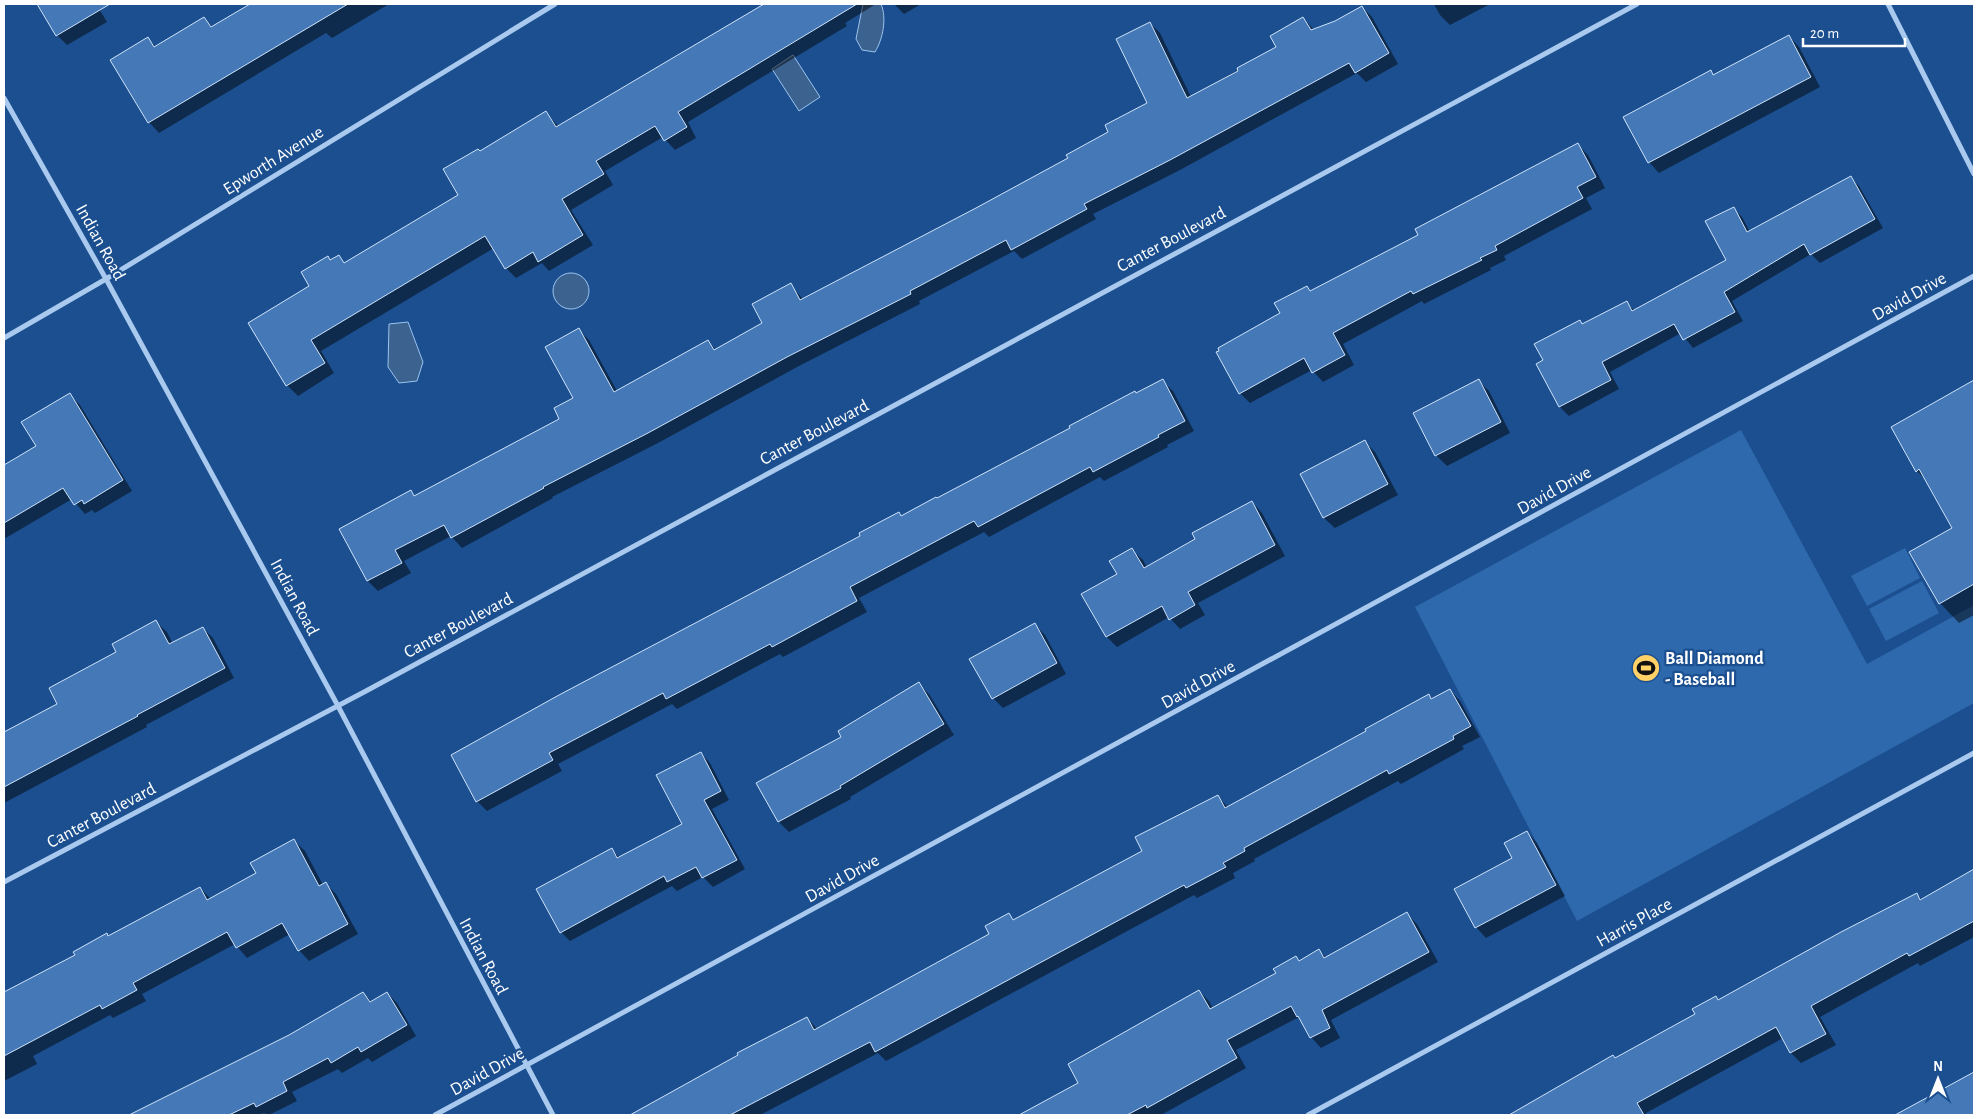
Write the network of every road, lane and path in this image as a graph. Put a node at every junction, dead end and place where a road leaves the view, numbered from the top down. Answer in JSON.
{"nodes":[{"id":1,"x":555,"y":4,"type":"edge"},
{"id":2,"x":1637,"y":4,"type":"edge"},
{"id":3,"x":1888,"y":4,"type":"edge"},
{"id":4,"x":4,"y":98,"type":"edge"},
{"id":5,"x":1974,"y":174,"type":"edge"},
{"id":6,"x":1974,"y":276,"type":"edge"},
{"id":7,"x":106,"y":279,"type":"junction"},
{"id":8,"x":4,"y":338,"type":"edge"},
{"id":9,"x":338,"y":706,"type":"junction"},
{"id":10,"x":1974,"y":753,"type":"edge"},
{"id":11,"x":4,"y":882,"type":"edge"},
{"id":12,"x":526,"y":1066,"type":"junction"},
{"id":13,"x":435,"y":1115,"type":"edge"},
{"id":14,"x":553,"y":1115,"type":"edge"},
{"id":15,"x":1308,"y":1115,"type":"edge"}],
"edges":[{"from":1,"to":7,"type":"street","name":"Epworth Avenue"},
{"from":2,"to":9,"type":"street","name":"Canter Boulevard"},
{"from":3,"to":5,"type":"street"},
{"from":4,"to":7,"type":"street","name":"Indian Road"},
{"from":6,"to":12,"type":"street","name":"David Drive"},
{"from":7,"to":8,"type":"street","name":"Epworth Avenue"},
{"from":7,"to":9,"type":"street","name":"Indian Road"},
{"from":9,"to":11,"type":"street","name":"Canter Boulevard"},
{"from":9,"to":12,"type":"street","name":"Indian Road"},
{"from":10,"to":15,"type":"street","name":"Harris Place"},
{"from":12,"to":13,"type":"street","name":"David Drive"},
{"from":12,"to":14,"type":"street","name":"Indian Road"}]}
